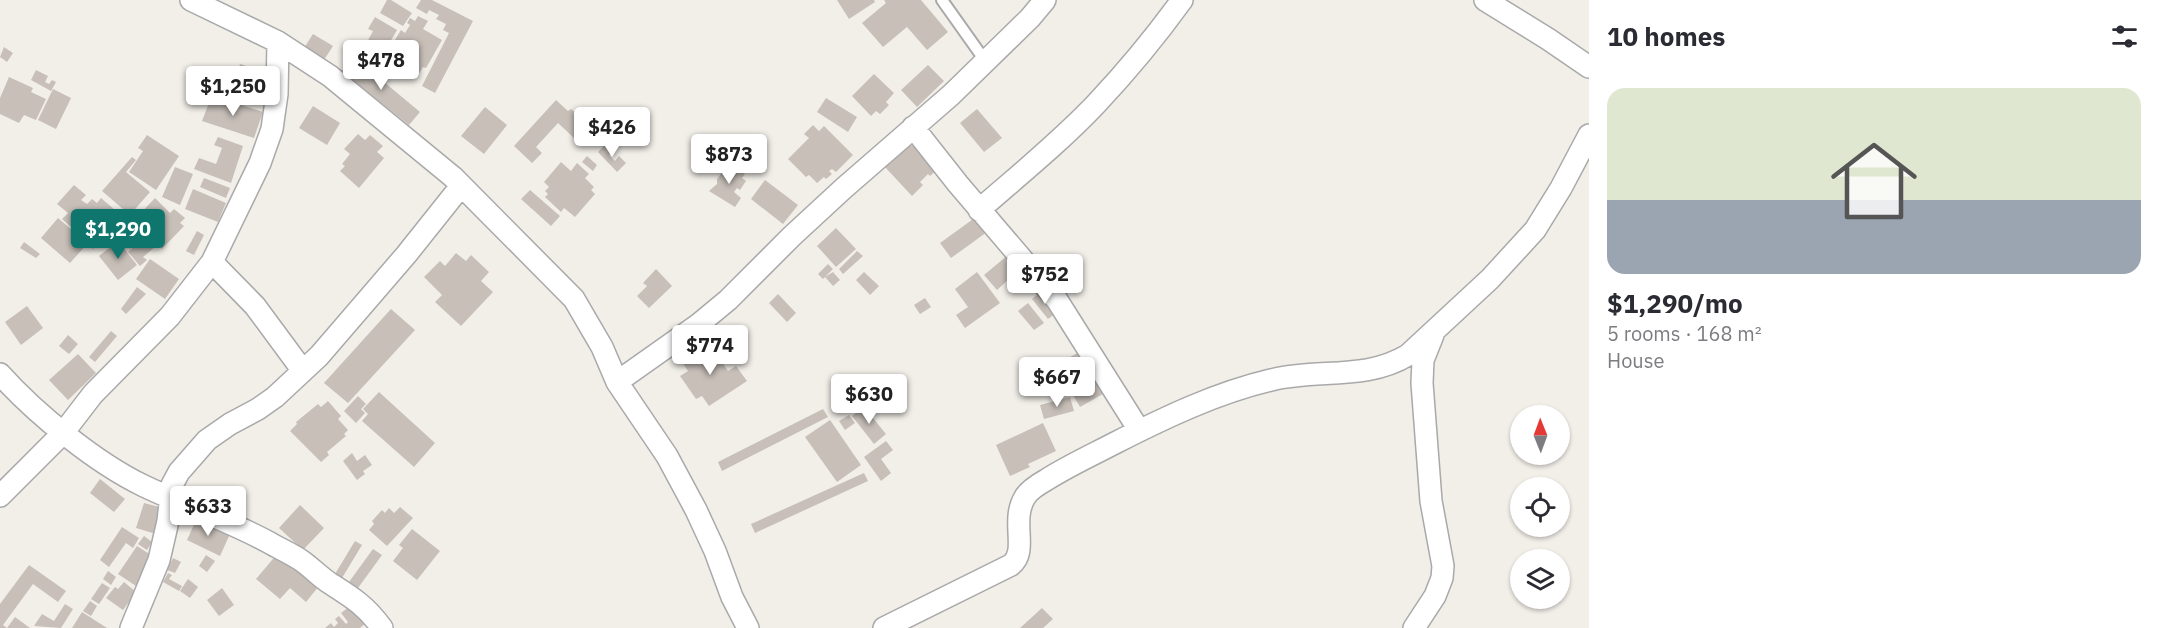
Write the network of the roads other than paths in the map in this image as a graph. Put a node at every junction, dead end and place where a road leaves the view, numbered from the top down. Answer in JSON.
{"nodes":[{"id":1,"x":191,"y":0,"type":"edge"},
{"id":2,"x":942,"y":0,"type":"edge"},
{"id":3,"x":1045,"y":0,"type":"edge"},
{"id":4,"x":1182,"y":0,"type":"edge"},
{"id":5,"x":1485,"y":0,"type":"edge"},
{"id":6,"x":278,"y":42,"type":"junction"},
{"id":7,"x":986,"y":62,"type":"junction"},
{"id":8,"x":1589,"y":68,"type":"edge"},
{"id":9,"x":913,"y":127,"type":"junction"},
{"id":10,"x":1589,"y":135,"type":"edge"},
{"id":11,"x":461,"y":186,"type":"junction"},
{"id":12,"x":980,"y":210,"type":"junction"},
{"id":13,"x":212,"y":262,"type":"junction"},
{"id":14,"x":1439,"y":325,"type":"junction"},
{"id":15,"x":303,"y":371,"type":"junction"},
{"id":16,"x":0,"y":374,"type":"edge"},
{"id":17,"x":617,"y":382,"type":"junction"},
{"id":18,"x":1139,"y":430,"type":"junction"},
{"id":19,"x":63,"y":433,"type":"junction"},
{"id":20,"x":0,"y":496,"type":"edge"},
{"id":21,"x":170,"y":498,"type":"junction"},
{"id":22,"x":131,"y":628,"type":"edge"},
{"id":23,"x":382,"y":628,"type":"edge"},
{"id":24,"x":748,"y":628,"type":"edge"},
{"id":25,"x":884,"y":628,"type":"edge"},
{"id":26,"x":1414,"y":628,"type":"edge"}],
"edges":[{"from":1,"to":6,"type":"street"},
{"from":2,"to":7,"type":"lane"},
{"from":3,"to":7,"type":"street"},
{"from":4,"to":12,"type":"street"},
{"from":5,"to":8,"type":"street"},
{"from":6,"to":11,"type":"street"},
{"from":6,"to":13,"type":"street"},
{"from":7,"to":9,"type":"street"},
{"from":9,"to":12,"type":"street"},
{"from":9,"to":17,"type":"street"},
{"from":10,"to":14,"type":"street"},
{"from":11,"to":15,"type":"street"},
{"from":11,"to":17,"type":"street"},
{"from":12,"to":18,"type":"street"},
{"from":13,"to":15,"type":"street"},
{"from":13,"to":19,"type":"street"},
{"from":14,"to":18,"type":"street"},
{"from":14,"to":26,"type":"street"},
{"from":15,"to":21,"type":"street"},
{"from":16,"to":19,"type":"street"},
{"from":17,"to":24,"type":"street"},
{"from":18,"to":25,"type":"street"},
{"from":19,"to":20,"type":"street"},
{"from":19,"to":21,"type":"street"},
{"from":21,"to":22,"type":"street"},
{"from":21,"to":23,"type":"street"}]}
